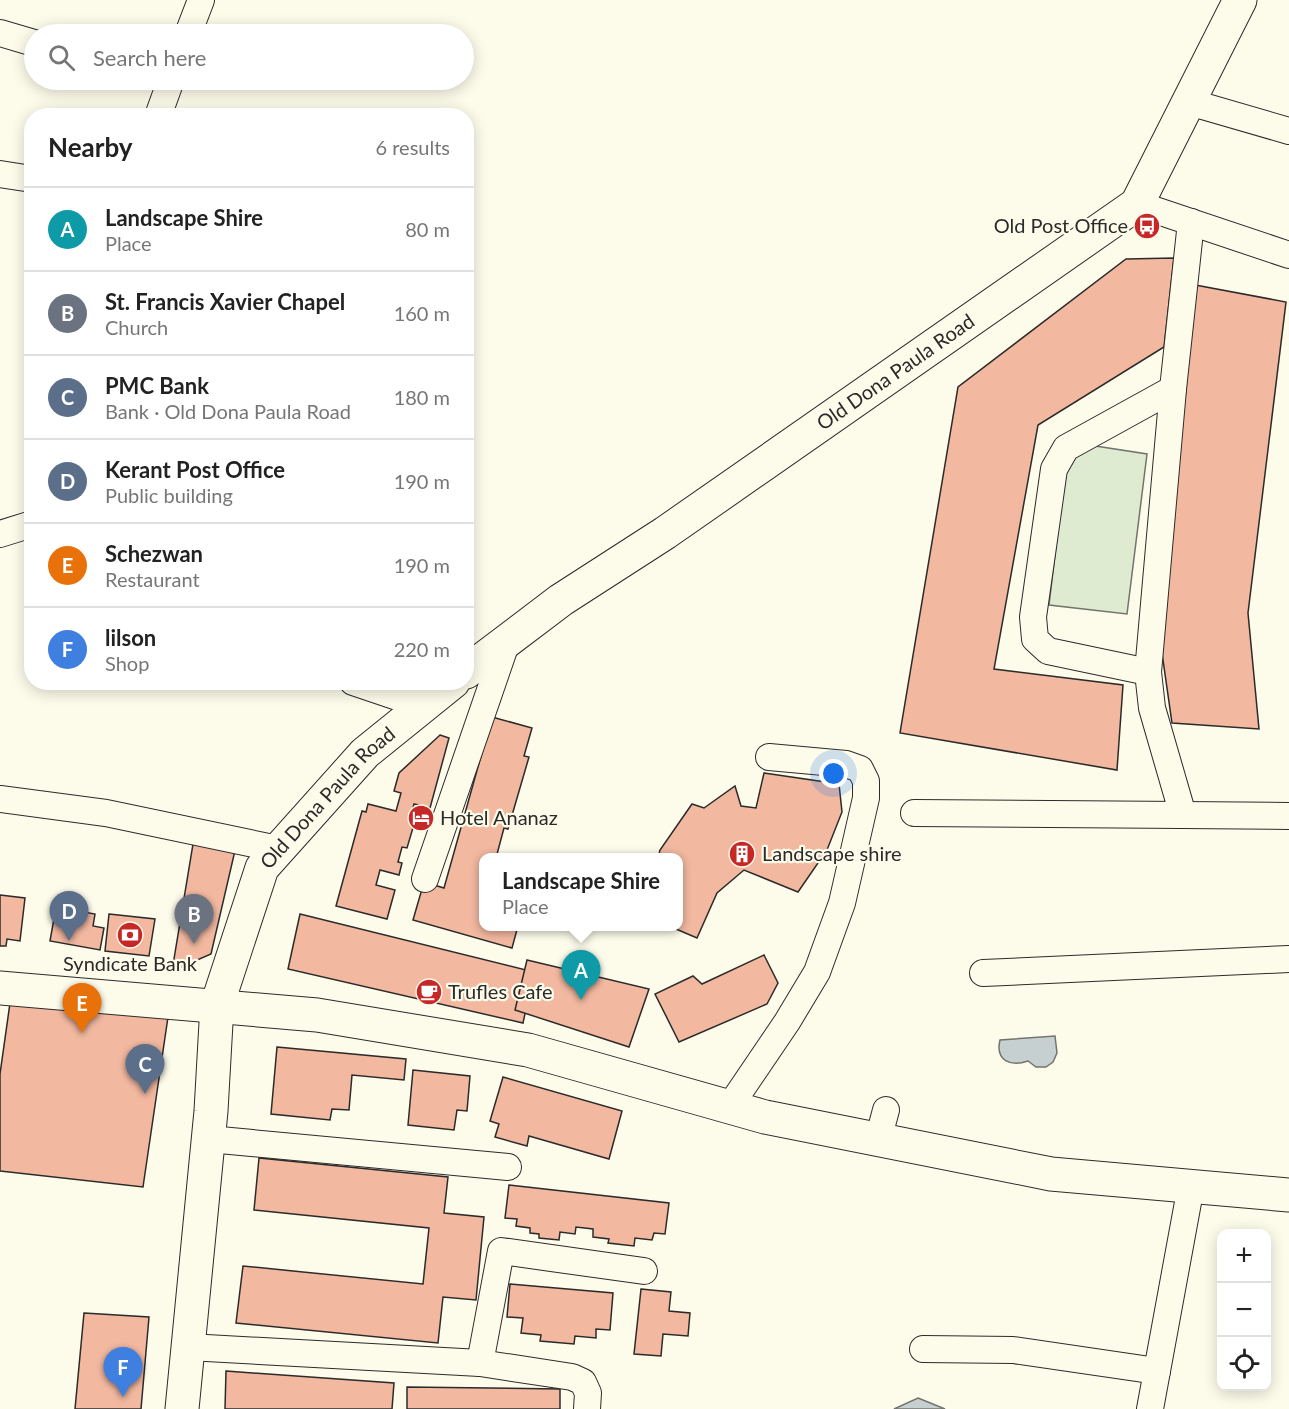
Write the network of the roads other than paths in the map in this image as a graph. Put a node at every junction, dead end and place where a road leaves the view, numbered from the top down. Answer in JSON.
{"nodes":[{"id":1,"x":201,"y":0,"type":"edge"},
{"id":2,"x":1240,"y":0,"type":"edge"},
{"id":3,"x":192,"y":24,"type":"edge"},
{"id":4,"x":0,"y":33,"type":"edge"},
{"id":5,"x":24,"y":40,"type":"edge"},
{"id":6,"x":162,"y":90,"type":"edge"},
{"id":7,"x":1189,"y":102,"type":"junction"},
{"id":8,"x":159,"y":108,"type":"edge"},
{"id":9,"x":1289,"y":131,"type":"edge"},
{"id":10,"x":0,"y":174,"type":"edge"},
{"id":11,"x":24,"y":178,"type":"edge"},
{"id":12,"x":1137,"y":204,"type":"junction"},
{"id":13,"x":1191,"y":222,"type":"junction"},
{"id":14,"x":1289,"y":255,"type":"edge"},
{"id":15,"x":1173,"y":389,"type":"junction"},
{"id":16,"x":24,"y":526,"type":"edge"},
{"id":17,"x":0,"y":534,"type":"edge"},
{"id":18,"x":507,"y":641,"type":"junction"},
{"id":19,"x":474,"y":666,"type":"edge"},
{"id":20,"x":1148,"y":672,"type":"junction"},
{"id":21,"x":377,"y":690,"type":"edge"},
{"id":22,"x":443,"y":690,"type":"edge"},
{"id":23,"x":424,"y":706,"type":"junction"},
{"id":24,"x":769,"y":757,"type":"dead end"},
{"id":25,"x":0,"y":799,"type":"edge"},
{"id":26,"x":914,"y":813,"type":"dead end"},
{"id":27,"x":1183,"y":815,"type":"junction"},
{"id":28,"x":1289,"y":816,"type":"edge"},
{"id":29,"x":278,"y":849,"type":"junction"},
{"id":30,"x":425,"y":879,"type":"dead end"},
{"id":31,"x":1289,"y":959,"type":"edge"},
{"id":32,"x":983,"y":973,"type":"dead end"},
{"id":33,"x":0,"y":988,"type":"edge"},
{"id":34,"x":217,"y":1005,"type":"junction"},
{"id":35,"x":730,"y":1106,"type":"junction"},
{"id":36,"x":209,"y":1139,"type":"junction"},
{"id":37,"x":508,"y":1167,"type":"dead end"},
{"id":38,"x":1191,"y":1186,"type":"junction"},
{"id":39,"x":1289,"y":1195,"type":"edge"},
{"id":40,"x":644,"y":1271,"type":"dead end"},
{"id":41,"x":188,"y":1347,"type":"junction"},
{"id":42,"x":923,"y":1349,"type":"dead end"},
{"id":43,"x":480,"y":1363,"type":"junction"},
{"id":44,"x":1156,"y":1371,"type":"junction"},
{"id":45,"x":182,"y":1409,"type":"edge"},
{"id":46,"x":587,"y":1409,"type":"edge"},
{"id":47,"x":1149,"y":1409,"type":"edge"}],
"edges":[{"from":1,"to":3,"type":"street"},
{"from":2,"to":7,"type":"main road","name":"Old Dona Paula Road"},
{"from":4,"to":5,"type":"street"},
{"from":6,"to":8,"type":"street"},
{"from":7,"to":9,"type":"street"},
{"from":7,"to":12,"type":"main road","name":"Old Dona Paula Road"},
{"from":10,"to":11,"type":"street"},
{"from":12,"to":13,"type":"street"},
{"from":12,"to":18,"type":"main road","name":"Old Dona Paula Road"},
{"from":13,"to":14,"type":"street"},
{"from":13,"to":15,"type":"street"},
{"from":15,"to":20,"type":"street"},
{"from":15,"to":20,"type":"street"},
{"from":16,"to":17,"type":"street"},
{"from":18,"to":19,"type":"main road","name":"Old Dona Paula Road"},
{"from":18,"to":30,"type":"street"},
{"from":20,"to":27,"type":"street"},
{"from":21,"to":23,"type":"street"},
{"from":22,"to":23,"type":"main road","name":"Old Dona Paula Road"},
{"from":23,"to":29,"type":"main road","name":"Old Dona Paula Road"},
{"from":24,"to":35,"type":"street"},
{"from":25,"to":29,"type":"street"},
{"from":26,"to":27,"type":"street"},
{"from":27,"to":28,"type":"street"},
{"from":29,"to":34,"type":"main road","name":"Old Dona Paula Road"},
{"from":31,"to":32,"type":"street"},
{"from":33,"to":34,"type":"main road"},
{"from":34,"to":35,"type":"main road"},
{"from":34,"to":36,"type":"main road","name":"Old Dona Paula Road"},
{"from":35,"to":38,"type":"main road"},
{"from":36,"to":37,"type":"street"},
{"from":36,"to":41,"type":"main road","name":"Old Dona Paula Road"},
{"from":38,"to":39,"type":"main road"},
{"from":38,"to":44,"type":"street"},
{"from":40,"to":43,"type":"street"},
{"from":41,"to":43,"type":"street"},
{"from":41,"to":45,"type":"main road","name":"Old Dona Paula Road"},
{"from":42,"to":44,"type":"street"},
{"from":43,"to":46,"type":"street"},
{"from":44,"to":47,"type":"street"}]}
